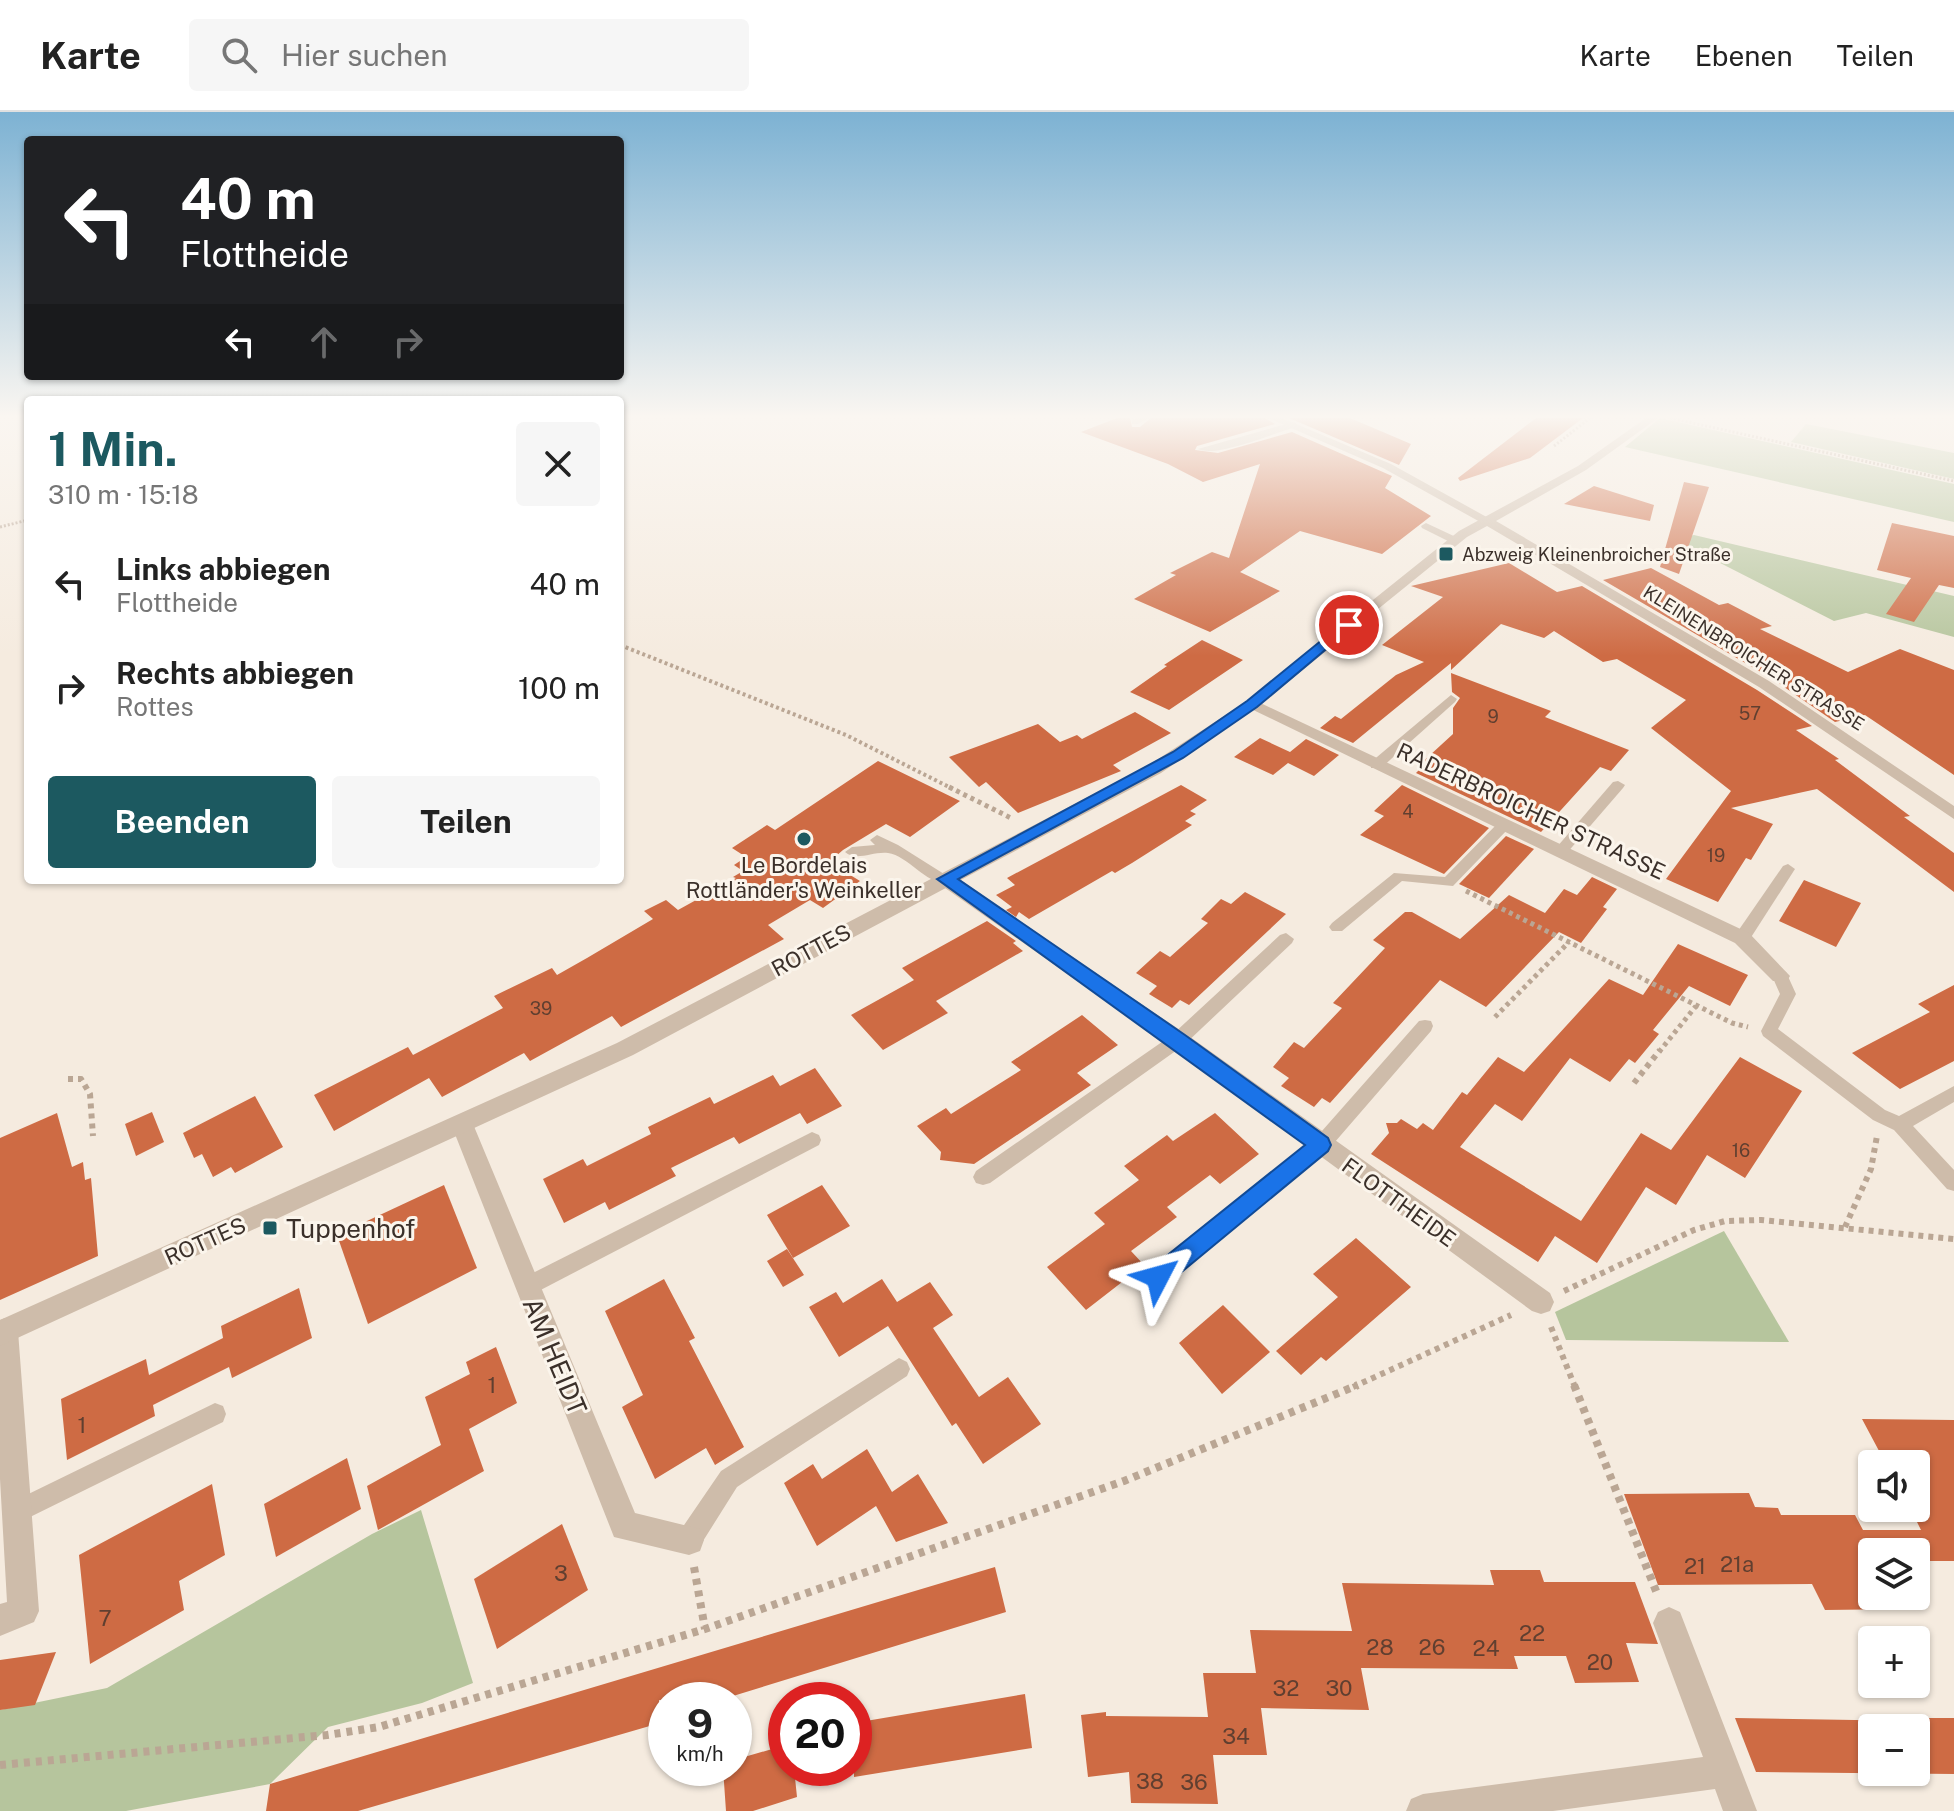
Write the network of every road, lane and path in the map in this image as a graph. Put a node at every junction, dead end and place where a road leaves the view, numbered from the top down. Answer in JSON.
{"nodes":[{"id":1,"x":1444,"y":497,"type":"edge"},
{"id":2,"x":1528,"y":497,"type":"edge"},
{"id":3,"x":1486,"y":520,"type":"junction"},
{"id":4,"x":24,"y":521,"type":"edge"},
{"id":5,"x":1426,"y":526,"type":"dead end"},
{"id":6,"x":0,"y":527,"type":"edge"},
{"id":7,"x":1454,"y":540,"type":"junction"},
{"id":8,"x":624,"y":647,"type":"edge"},
{"id":9,"x":1451,"y":699,"type":"dead end"},
{"id":10,"x":1252,"y":704,"type":"junction"},
{"id":11,"x":1376,"y":765,"type":"junction"},
{"id":12,"x":1618,"y":785,"type":"dead end"},
{"id":13,"x":1954,"y":814,"type":"edge"},
{"id":14,"x":1504,"y":825,"type":"junction"},
{"id":15,"x":1035,"y":831,"type":"junction"},
{"id":16,"x":877,"y":840,"type":"dead end"},
{"id":17,"x":893,"y":848,"type":"junction"},
{"id":18,"x":1561,"y":851,"type":"junction"},
{"id":19,"x":852,"y":852,"type":"dead end"},
{"id":20,"x":1788,"y":869,"type":"dead end"},
{"id":21,"x":945,"y":879,"type":"junction"},
{"id":22,"x":1448,"y":882,"type":"junction"},
{"id":23,"x":1337,"y":927,"type":"dead end"},
{"id":24,"x":1742,"y":938,"type":"junction"},
{"id":25,"x":1286,"y":939,"type":"dead end"},
{"id":26,"x":1569,"y":942,"type":"junction"},
{"id":27,"x":1780,"y":976,"type":"joint"},
{"id":28,"x":1696,"y":1006,"type":"junction"},
{"id":29,"x":1495,"y":1017,"type":"dead end"},
{"id":30,"x":1425,"y":1026,"type":"dead end"},
{"id":31,"x":1769,"y":1031,"type":"junction"},
{"id":32,"x":1178,"y":1040,"type":"junction"},
{"id":33,"x":68,"y":1079,"type":"dead end"},
{"id":34,"x":1634,"y":1083,"type":"dead end"},
{"id":35,"x":1954,"y":1093,"type":"edge"},
{"id":36,"x":1879,"y":1115,"type":"junction"},
{"id":37,"x":462,"y":1124,"type":"junction"},
{"id":38,"x":1900,"y":1125,"type":"junction"},
{"id":39,"x":93,"y":1136,"type":"dead end"},
{"id":40,"x":812,"y":1140,"type":"dead end"},
{"id":41,"x":1321,"y":1145,"type":"junction"},
{"id":42,"x":983,"y":1177,"type":"dead end"},
{"id":43,"x":1954,"y":1183,"type":"edge"},
{"id":44,"x":1845,"y":1227,"type":"junction"},
{"id":45,"x":1954,"y":1239,"type":"edge"},
{"id":46,"x":1158,"y":1277,"type":"dead end"},
{"id":47,"x":526,"y":1287,"type":"junction"},
{"id":48,"x":1541,"y":1302,"type":"junction"},
{"id":49,"x":2,"y":1332,"type":"edge"},
{"id":50,"x":899,"y":1369,"type":"dead end"},
{"id":51,"x":215,"y":1414,"type":"dead end"},
{"id":52,"x":18,"y":1511,"type":"junction"},
{"id":53,"x":689,"y":1540,"type":"junction"},
{"id":54,"x":0,"y":1620,"type":"edge"},
{"id":55,"x":1669,"y":1623,"type":"joint"},
{"id":56,"x":705,"y":1629,"type":"junction"},
{"id":57,"x":0,"y":1765,"type":"edge"},
{"id":58,"x":1723,"y":1771,"type":"junction"},
{"id":59,"x":1423,"y":1811,"type":"edge"},
{"id":60,"x":1740,"y":1811,"type":"edge"}],
"edges":[{"from":1,"to":3,"type":"street"},
{"from":2,"to":3,"type":"street","name":"ROTTES"},
{"from":3,"to":7,"type":"street","name":"ROTTES"},
{"from":3,"to":13,"type":"street","name":"KLEINENBROICHER STRASSE"},
{"from":4,"to":6,"type":"path"},
{"from":5,"to":7,"type":"lane"},
{"from":7,"to":10,"type":"street","name":"ROTTES"},
{"from":8,"to":15,"type":"path"},
{"from":9,"to":11,"type":"lane"},
{"from":10,"to":11,"type":"street","name":"RADERBROICHER STRASSE"},
{"from":10,"to":15,"type":"street","name":"ROTTES"},
{"from":11,"to":14,"type":"street","name":"RADERBROICHER STRASSE"},
{"from":12,"to":18,"type":"lane"},
{"from":14,"to":18,"type":"street","name":"RADERBROICHER STRASSE"},
{"from":14,"to":22,"type":"lane"},
{"from":15,"to":21,"type":"street","name":"ROTTES"},
{"from":16,"to":17,"type":"lane"},
{"from":17,"to":19,"type":"lane"},
{"from":17,"to":21,"type":"lane"},
{"from":18,"to":24,"type":"street","name":"RADERBROICHER STRASSE"},
{"from":20,"to":24,"type":"lane"},
{"from":21,"to":32,"type":"street","name":"FLOTTHEIDE"},
{"from":21,"to":37,"type":"street","name":"ROTTES"},
{"from":22,"to":23,"type":"lane"},
{"from":22,"to":26,"type":"path"},
{"from":24,"to":27,"type":"street","name":"RADERBROICHER STRASSE"},
{"from":25,"to":32,"type":"lane"},
{"from":26,"to":28,"type":"path"},
{"from":26,"to":29,"type":"path"},
{"from":27,"to":31,"type":"lane"},
{"from":28,"to":31,"type":"path"},
{"from":28,"to":34,"type":"path"},
{"from":30,"to":41,"type":"lane"},
{"from":31,"to":36,"type":"lane"},
{"from":32,"to":41,"type":"street","name":"FLOTTHEIDE"},
{"from":32,"to":42,"type":"lane"},
{"from":33,"to":39,"type":"path"},
{"from":35,"to":38,"type":"lane"},
{"from":36,"to":38,"type":"lane"},
{"from":36,"to":44,"type":"path"},
{"from":37,"to":47,"type":"street","name":"AM HEIDT"},
{"from":37,"to":49,"type":"street","name":"ROTTES"},
{"from":38,"to":43,"type":"lane"},
{"from":40,"to":47,"type":"lane"},
{"from":41,"to":46,"type":"lane"},
{"from":41,"to":48,"type":"street","name":"FLOTTHEIDE"},
{"from":44,"to":45,"type":"path"},
{"from":44,"to":48,"type":"path"},
{"from":47,"to":53,"type":"street","name":"AM HEIDT"},
{"from":48,"to":55,"type":"path"},
{"from":48,"to":56,"type":"path"},
{"from":49,"to":52,"type":"street"},
{"from":50,"to":53,"type":"lane"},
{"from":51,"to":52,"type":"lane"},
{"from":52,"to":54,"type":"street"},
{"from":53,"to":56,"type":"path"},
{"from":55,"to":58,"type":"street"},
{"from":56,"to":57,"type":"path"},
{"from":58,"to":59,"type":"street"},
{"from":58,"to":60,"type":"street"}]}
